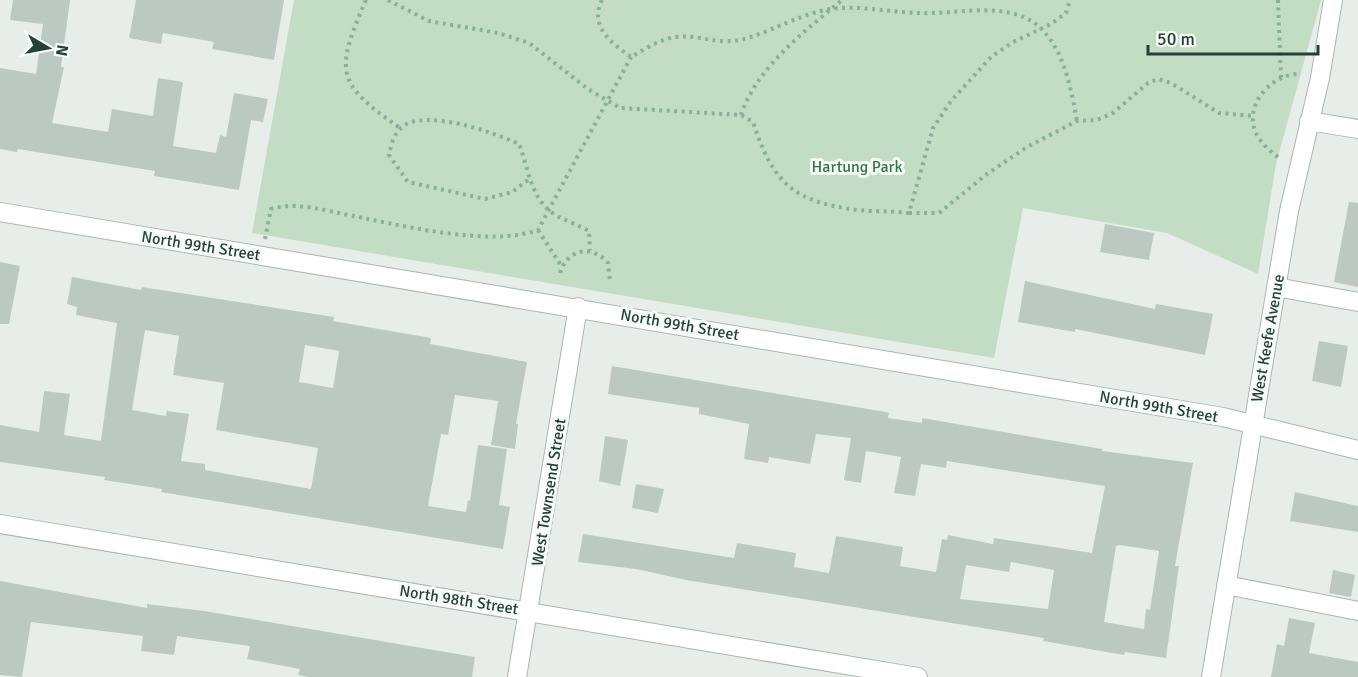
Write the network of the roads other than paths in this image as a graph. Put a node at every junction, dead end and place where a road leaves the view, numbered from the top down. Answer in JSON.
{"nodes":[{"id":1,"x":1333,"y":0,"type":"edge"},
{"id":2,"x":1309,"y":121,"type":"junction"},
{"id":3,"x":1358,"y":129,"type":"edge"},
{"id":4,"x":0,"y":212,"type":"edge"},
{"id":5,"x":1276,"y":287,"type":"junction"},
{"id":6,"x":1358,"y":302,"type":"edge"},
{"id":7,"x":578,"y":307,"type":"junction"},
{"id":8,"x":1252,"y":425,"type":"junction"},
{"id":9,"x":1358,"y":450,"type":"edge"},
{"id":10,"x":0,"y":524,"type":"edge"},
{"id":11,"x":1226,"y":585,"type":"junction"},
{"id":12,"x":528,"y":611,"type":"junction"},
{"id":13,"x":1358,"y":611,"type":"edge"},
{"id":14,"x":517,"y":677,"type":"edge"},
{"id":15,"x":918,"y":677,"type":"edge"},
{"id":16,"x":1211,"y":677,"type":"edge"}],
"edges":[{"from":1,"to":2,"type":"street","name":"West Keefe Avenue"},
{"from":2,"to":3,"type":"street"},
{"from":2,"to":5,"type":"street","name":"West Keefe Avenue"},
{"from":4,"to":7,"type":"street","name":"North 99th Street"},
{"from":5,"to":6,"type":"street"},
{"from":5,"to":8,"type":"street","name":"West Keefe Avenue"},
{"from":7,"to":8,"type":"street","name":"North 99th Street"},
{"from":7,"to":12,"type":"street","name":"West Townsend Street"},
{"from":8,"to":9,"type":"street","name":"North 99th Street"},
{"from":8,"to":11,"type":"street","name":"West Keefe Avenue"},
{"from":10,"to":12,"type":"street","name":"North 98th Street"},
{"from":11,"to":13,"type":"street"},
{"from":11,"to":16,"type":"street","name":"West Keefe Avenue"},
{"from":12,"to":14,"type":"street","name":"West Townsend Street"},
{"from":12,"to":15,"type":"street","name":"North 98th Street"}]}
